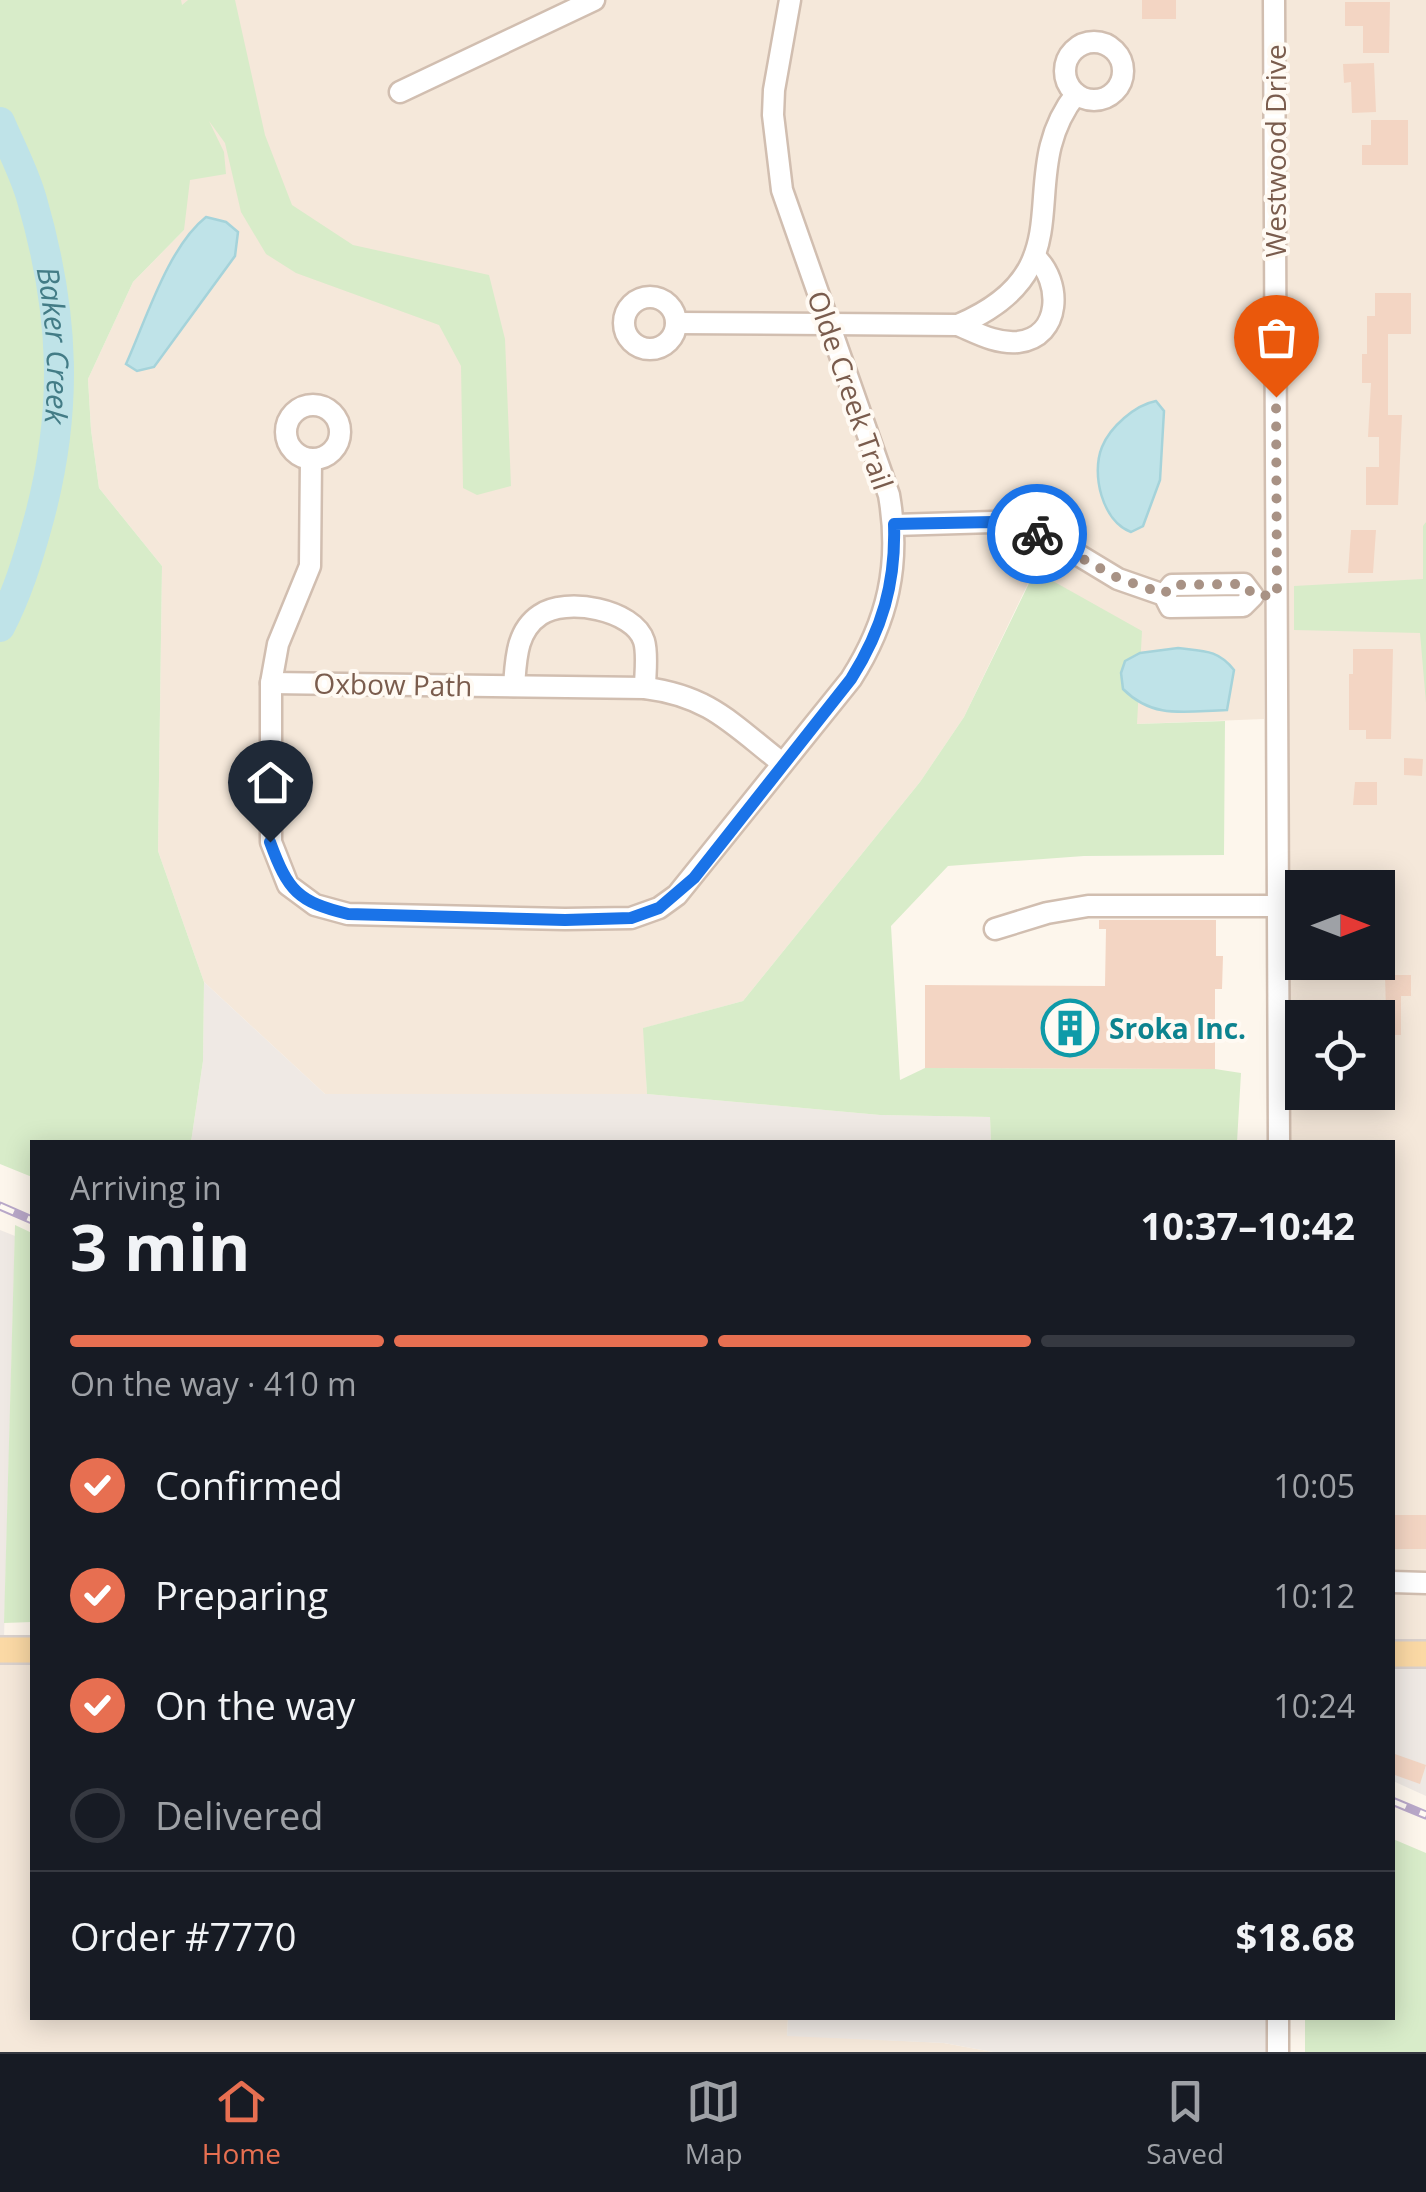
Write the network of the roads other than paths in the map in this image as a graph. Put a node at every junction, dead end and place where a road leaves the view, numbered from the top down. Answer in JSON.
{"nodes":[{"id":1,"x":594,"y":0,"type":"edge"},
{"id":2,"x":790,"y":0,"type":"edge"},
{"id":3,"x":1274,"y":0,"type":"edge"},
{"id":4,"x":400,"y":92,"type":"dead end"},
{"id":5,"x":1076,"y":94,"type":"dead end"},
{"id":6,"x":1035,"y":257,"type":"junction"},
{"id":7,"x":676,"y":323,"type":"dead end"},
{"id":8,"x":828,"y":324,"type":"junction"},
{"id":9,"x":958,"y":325,"type":"junction"},
{"id":10,"x":311,"y":458,"type":"dead end"},
{"id":11,"x":894,"y":524,"type":"junction"},
{"id":12,"x":1277,"y":595,"type":"junction"},
{"id":13,"x":272,"y":683,"type":"junction"},
{"id":14,"x":514,"y":686,"type":"junction"},
{"id":15,"x":645,"y":688,"type":"junction"},
{"id":16,"x":782,"y":763,"type":"junction"},
{"id":17,"x":1278,"y":906,"type":"junction"},
{"id":18,"x":995,"y":929,"type":"dead end"},
{"id":19,"x":1279,"y":1140,"type":"edge"},
{"id":20,"x":1395,"y":1582,"type":"edge"},
{"id":21,"x":1426,"y":1582,"type":"edge"},
{"id":22,"x":0,"y":1650,"type":"edge"},
{"id":23,"x":30,"y":1650,"type":"edge"},
{"id":24,"x":1395,"y":1654,"type":"edge"},
{"id":25,"x":1426,"y":1654,"type":"edge"},
{"id":26,"x":1278,"y":2020,"type":"edge"},
{"id":27,"x":1278,"y":2052,"type":"edge"}],
"edges":[{"from":1,"to":4,"type":"street"},
{"from":2,"to":8,"type":"street","name":"Olde Creek Trail"},
{"from":3,"to":12,"type":"street","name":"Westwood Drive"},
{"from":5,"to":6,"type":"street"},
{"from":6,"to":9,"type":"street"},
{"from":6,"to":9,"type":"street"},
{"from":7,"to":8,"type":"street"},
{"from":8,"to":9,"type":"street"},
{"from":8,"to":11,"type":"street","name":"Olde Creek Trail"},
{"from":10,"to":13,"type":"street","name":"Olde Creek Trail"},
{"from":11,"to":12,"type":"street"},
{"from":11,"to":16,"type":"street","name":"Olde Creek Trail"},
{"from":12,"to":17,"type":"street","name":"Westwood Drive"},
{"from":13,"to":14,"type":"street","name":"Oxbow Path"},
{"from":13,"to":16,"type":"street","name":"Olde Creek Trail"},
{"from":14,"to":15,"type":"street","name":"Oxbow Path"},
{"from":14,"to":15,"type":"street"},
{"from":15,"to":16,"type":"street","name":"Oxbow Path"},
{"from":17,"to":18,"type":"street"},
{"from":17,"to":19,"type":"street","name":"Westwood Drive"},
{"from":20,"to":21,"type":"street"},
{"from":22,"to":23,"type":"main road"},
{"from":24,"to":25,"type":"main road"},
{"from":26,"to":27,"type":"street"}]}
